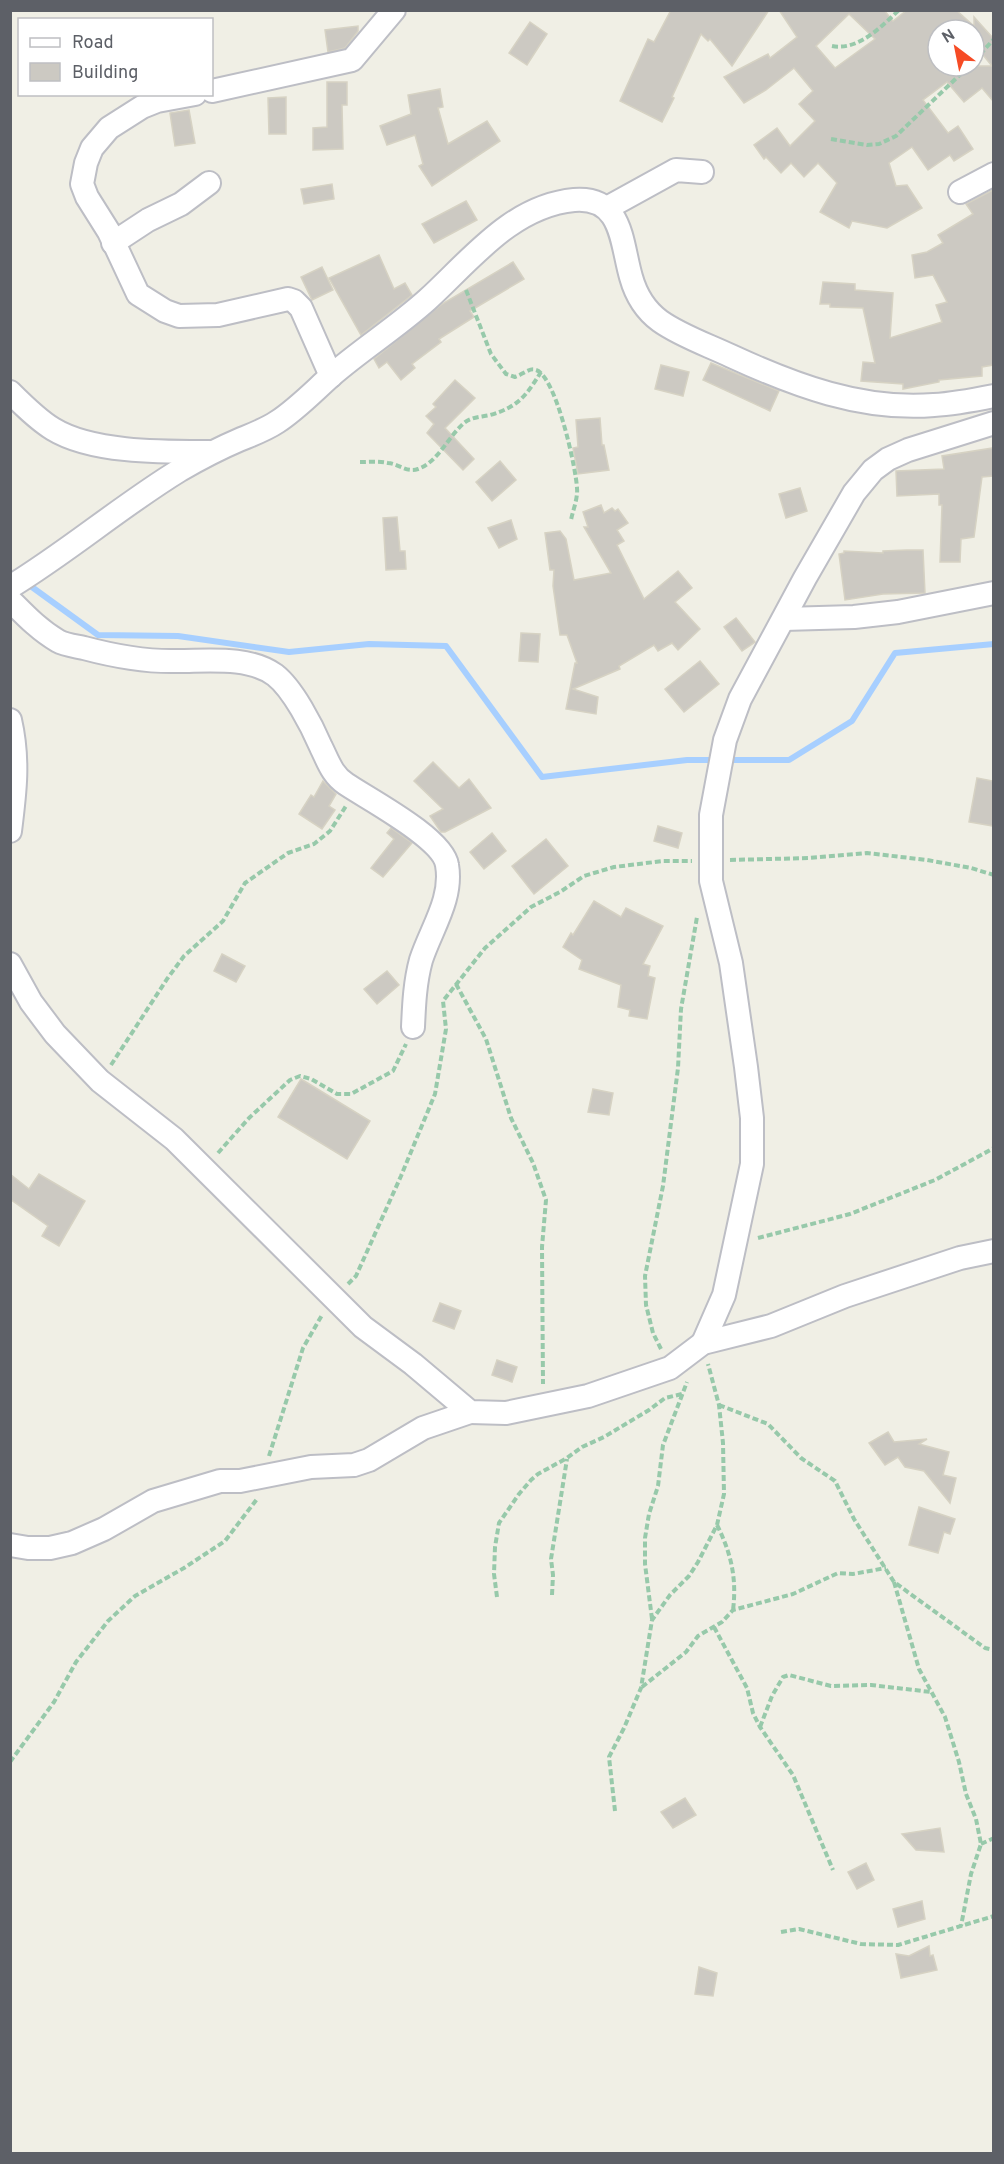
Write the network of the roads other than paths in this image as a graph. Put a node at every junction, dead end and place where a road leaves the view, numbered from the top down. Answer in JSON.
{"nodes":[{"id":1,"x":394,"y":10,"type":"edge"},
{"id":2,"x":213,"y":91,"type":"edge"},
{"id":3,"x":184,"y":96,"type":"edge"},
{"id":4,"x":702,"y":172,"type":"dead end"},
{"id":5,"x":993,"y":174,"type":"edge"},
{"id":6,"x":209,"y":183,"type":"dead end"},
{"id":7,"x":960,"y":192,"type":"dead end"},
{"id":8,"x":607,"y":208,"type":"junction"},
{"id":9,"x":114,"y":243,"type":"junction"},
{"id":10,"x":331,"y":375,"type":"junction"},
{"id":11,"x":10,"y":392,"type":"edge"},
{"id":12,"x":993,"y":396,"type":"edge"},
{"id":13,"x":993,"y":423,"type":"edge"},
{"id":14,"x":211,"y":452,"type":"junction"},
{"id":15,"x":10,"y":587,"type":"edge"},
{"id":16,"x":993,"y":593,"type":"edge"},
{"id":17,"x":10,"y":600,"type":"edge"},
{"id":18,"x":784,"y":620,"type":"junction"},
{"id":19,"x":10,"y":720,"type":"edge"},
{"id":20,"x":10,"y":831,"type":"edge"},
{"id":21,"x":10,"y":964,"type":"edge"},
{"id":22,"x":414,"y":1027,"type":"road end"},
{"id":23,"x":993,"y":1251,"type":"edge"},
{"id":24,"x":703,"y":1342,"type":"junction"},
{"id":25,"x":470,"y":1412,"type":"junction"},
{"id":26,"x":10,"y":1545,"type":"edge"}],
"edges":[{"from":1,"to":2,"type":"street"},
{"from":3,"to":9,"type":"street"},
{"from":4,"to":8,"type":"street"},
{"from":5,"to":7,"type":"street"},
{"from":6,"to":9,"type":"street"},
{"from":8,"to":10,"type":"street"},
{"from":8,"to":12,"type":"street"},
{"from":9,"to":10,"type":"street"},
{"from":10,"to":14,"type":"street"},
{"from":11,"to":14,"type":"street"},
{"from":13,"to":18,"type":"street"},
{"from":14,"to":15,"type":"street"},
{"from":16,"to":18,"type":"street"},
{"from":17,"to":22,"type":"street"},
{"from":18,"to":24,"type":"street"},
{"from":19,"to":20,"type":"street"},
{"from":21,"to":25,"type":"street"},
{"from":23,"to":24,"type":"street"},
{"from":24,"to":25,"type":"street"},
{"from":25,"to":26,"type":"street"}]}
